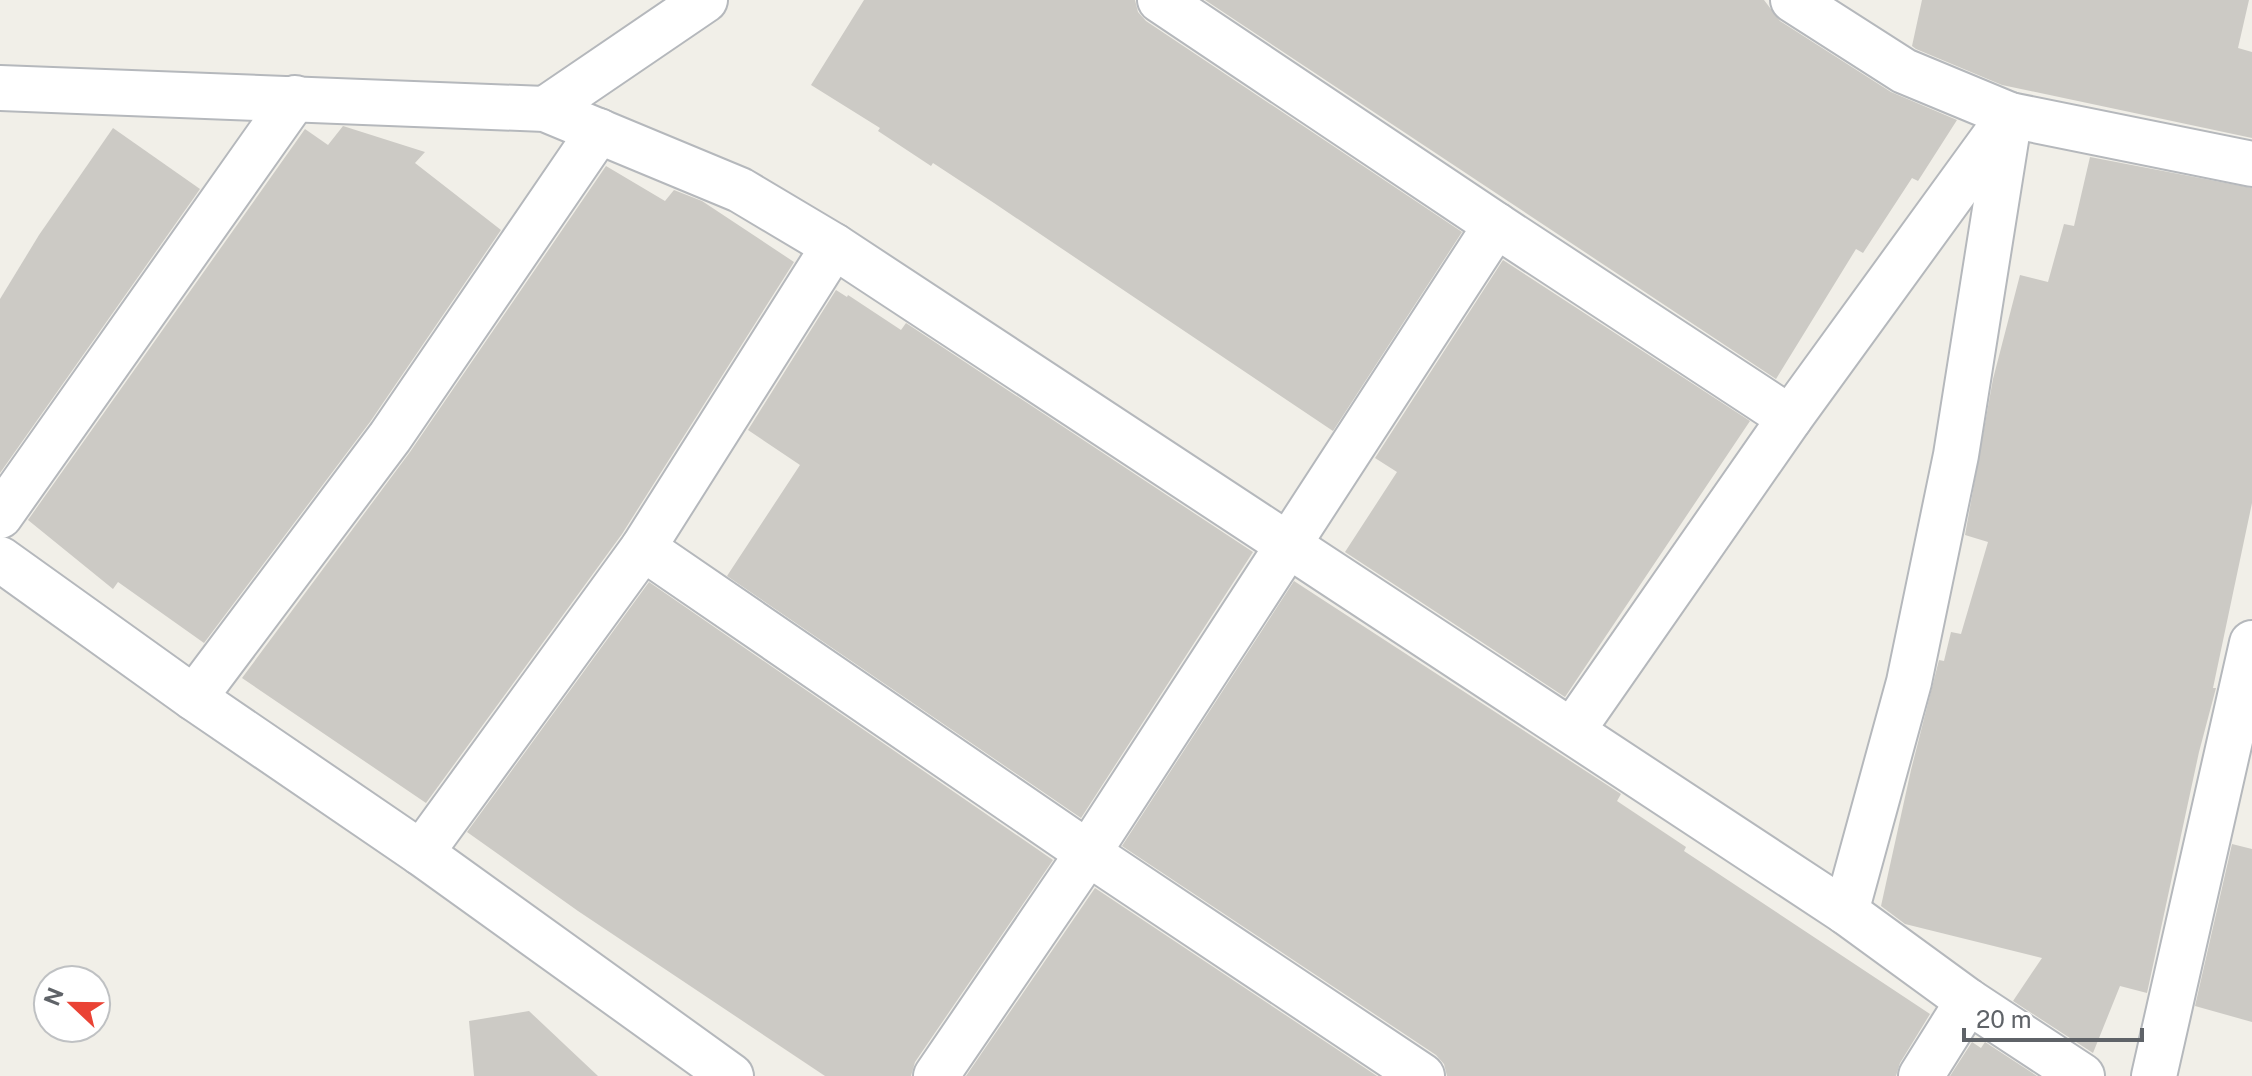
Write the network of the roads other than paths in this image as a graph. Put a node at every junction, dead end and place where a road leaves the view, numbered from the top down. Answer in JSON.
{"nodes":[{"id":1,"x":705,"y":0,"type":"edge"},
{"id":2,"x":1160,"y":0,"type":"edge"},
{"id":3,"x":1793,"y":0,"type":"edge"},
{"id":4,"x":0,"y":88,"type":"edge"},
{"id":5,"x":295,"y":98,"type":"junction"},
{"id":6,"x":545,"y":109,"type":"junction"},
{"id":7,"x":2010,"y":115,"type":"junction"},
{"id":8,"x":599,"y":131,"type":"junction"},
{"id":9,"x":2252,"y":164,"type":"edge"},
{"id":10,"x":1496,"y":225,"type":"junction"},
{"id":11,"x":834,"y":246,"type":"junction"},
{"id":12,"x":1790,"y":418,"type":"junction"},
{"id":13,"x":0,"y":516,"type":"edge"},
{"id":14,"x":1287,"y":543,"type":"junction"},
{"id":15,"x":643,"y":548,"type":"junction"},
{"id":16,"x":0,"y":559,"type":"edge"},
{"id":17,"x":2252,"y":643,"type":"edge"},
{"id":18,"x":194,"y":698,"type":"junction"},
{"id":19,"x":1572,"y":731,"type":"junction"},
{"id":20,"x":421,"y":853,"type":"junction"},
{"id":21,"x":1088,"y":853,"type":"junction"},
{"id":22,"x":1846,"y":912,"type":"junction"},
{"id":23,"x":1968,"y":1001,"type":"junction"},
{"id":24,"x":714,"y":1070,"type":"edge"},
{"id":25,"x":936,"y":1076,"type":"edge"},
{"id":26,"x":1422,"y":1076,"type":"edge"},
{"id":27,"x":1921,"y":1076,"type":"edge"},
{"id":28,"x":2082,"y":1076,"type":"edge"},
{"id":29,"x":2154,"y":1076,"type":"edge"}],
"edges":[{"from":1,"to":6,"type":"street"},
{"from":2,"to":10,"type":"street"},
{"from":3,"to":7,"type":"street"},
{"from":4,"to":5,"type":"street"},
{"from":5,"to":6,"type":"street"},
{"from":5,"to":13,"type":"street"},
{"from":6,"to":8,"type":"street"},
{"from":7,"to":9,"type":"street"},
{"from":7,"to":12,"type":"street"},
{"from":7,"to":22,"type":"street"},
{"from":8,"to":11,"type":"street"},
{"from":8,"to":18,"type":"street"},
{"from":10,"to":12,"type":"street"},
{"from":10,"to":14,"type":"street"},
{"from":11,"to":14,"type":"street"},
{"from":11,"to":15,"type":"street"},
{"from":12,"to":19,"type":"street"},
{"from":14,"to":19,"type":"street"},
{"from":14,"to":21,"type":"street"},
{"from":15,"to":20,"type":"street"},
{"from":15,"to":21,"type":"street"},
{"from":16,"to":18,"type":"street"},
{"from":17,"to":29,"type":"street"},
{"from":18,"to":20,"type":"street"},
{"from":19,"to":22,"type":"street"},
{"from":20,"to":24,"type":"street"},
{"from":21,"to":25,"type":"street"},
{"from":21,"to":26,"type":"street"},
{"from":22,"to":23,"type":"street"},
{"from":23,"to":27,"type":"street"},
{"from":23,"to":28,"type":"street"}]}
